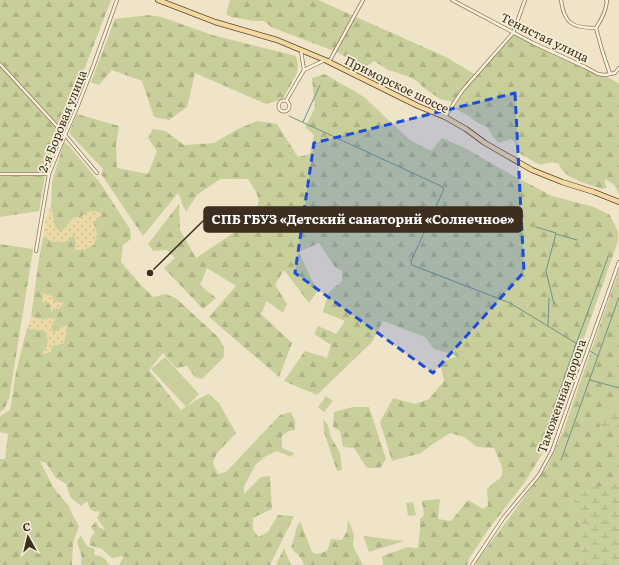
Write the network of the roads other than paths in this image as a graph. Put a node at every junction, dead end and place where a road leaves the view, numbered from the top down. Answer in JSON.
{"nodes":[{"id":1,"x":117,"y":0,"type":"edge"},
{"id":2,"x":158,"y":0,"type":"edge"},
{"id":3,"x":363,"y":0,"type":"edge"},
{"id":4,"x":452,"y":0,"type":"edge"},
{"id":5,"x":525,"y":0,"type":"edge"},
{"id":6,"x":561,"y":0,"type":"edge"},
{"id":7,"x":608,"y":0,"type":"edge"},
{"id":8,"x":596,"y":28,"type":"junction"},
{"id":9,"x":513,"y":33,"type":"junction"},
{"id":10,"x":301,"y":50,"type":"junction"},
{"id":11,"x":327,"y":61,"type":"junction"},
{"id":12,"x":0,"y":64,"type":"edge"},
{"id":13,"x":619,"y":68,"type":"edge"},
{"id":14,"x":304,"y":70,"type":"junction"},
{"id":15,"x":610,"y":74,"type":"junction"},
{"id":16,"x":286,"y":101,"type":"junction"},
{"id":17,"x":445,"y":117,"type":"junction"},
{"id":18,"x":65,"y":135,"type":"junction"},
{"id":19,"x":97,"y":173,"type":"dead end"},
{"id":20,"x":0,"y":174,"type":"edge"},
{"id":21,"x":49,"y":174,"type":"junction"},
{"id":22,"x":619,"y":202,"type":"edge"},
{"id":23,"x":36,"y":251,"type":"dead end"},
{"id":24,"x":619,"y":262,"type":"edge"},
{"id":25,"x":472,"y":565,"type":"edge"}],
"edges":[{"from":1,"to":18,"type":"street","name":"2-я Боровая улица"},
{"from":2,"to":10,"type":"main road","name":"Приморское шоссе"},
{"from":3,"to":11,"type":"street"},
{"from":4,"to":9,"type":"street","name":"Тенистая улица"},
{"from":5,"to":9,"type":"street"},
{"from":6,"to":8,"type":"street"},
{"from":7,"to":8,"type":"street"},
{"from":8,"to":15,"type":"street"},
{"from":9,"to":15,"type":"street","name":"Тенистая улица"},
{"from":9,"to":17,"type":"street"},
{"from":10,"to":11,"type":"main road","name":"Приморское шоссе"},
{"from":10,"to":14,"type":"street"},
{"from":11,"to":14,"type":"street"},
{"from":11,"to":17,"type":"main road","name":"Приморское шоссе"},
{"from":12,"to":18,"type":"street"},
{"from":13,"to":15,"type":"street"},
{"from":14,"to":16,"type":"street"},
{"from":16,"to":16,"type":"street"},
{"from":17,"to":22,"type":"main road","name":"Приморское шоссе"},
{"from":18,"to":19,"type":"street"},
{"from":18,"to":21,"type":"street","name":"2-я Боровая улица"},
{"from":20,"to":21,"type":"street"},
{"from":21,"to":23,"type":"street","name":"2-я Боровая улица"},
{"from":24,"to":25,"type":"street","name":"Таможенная дорога"}]}
